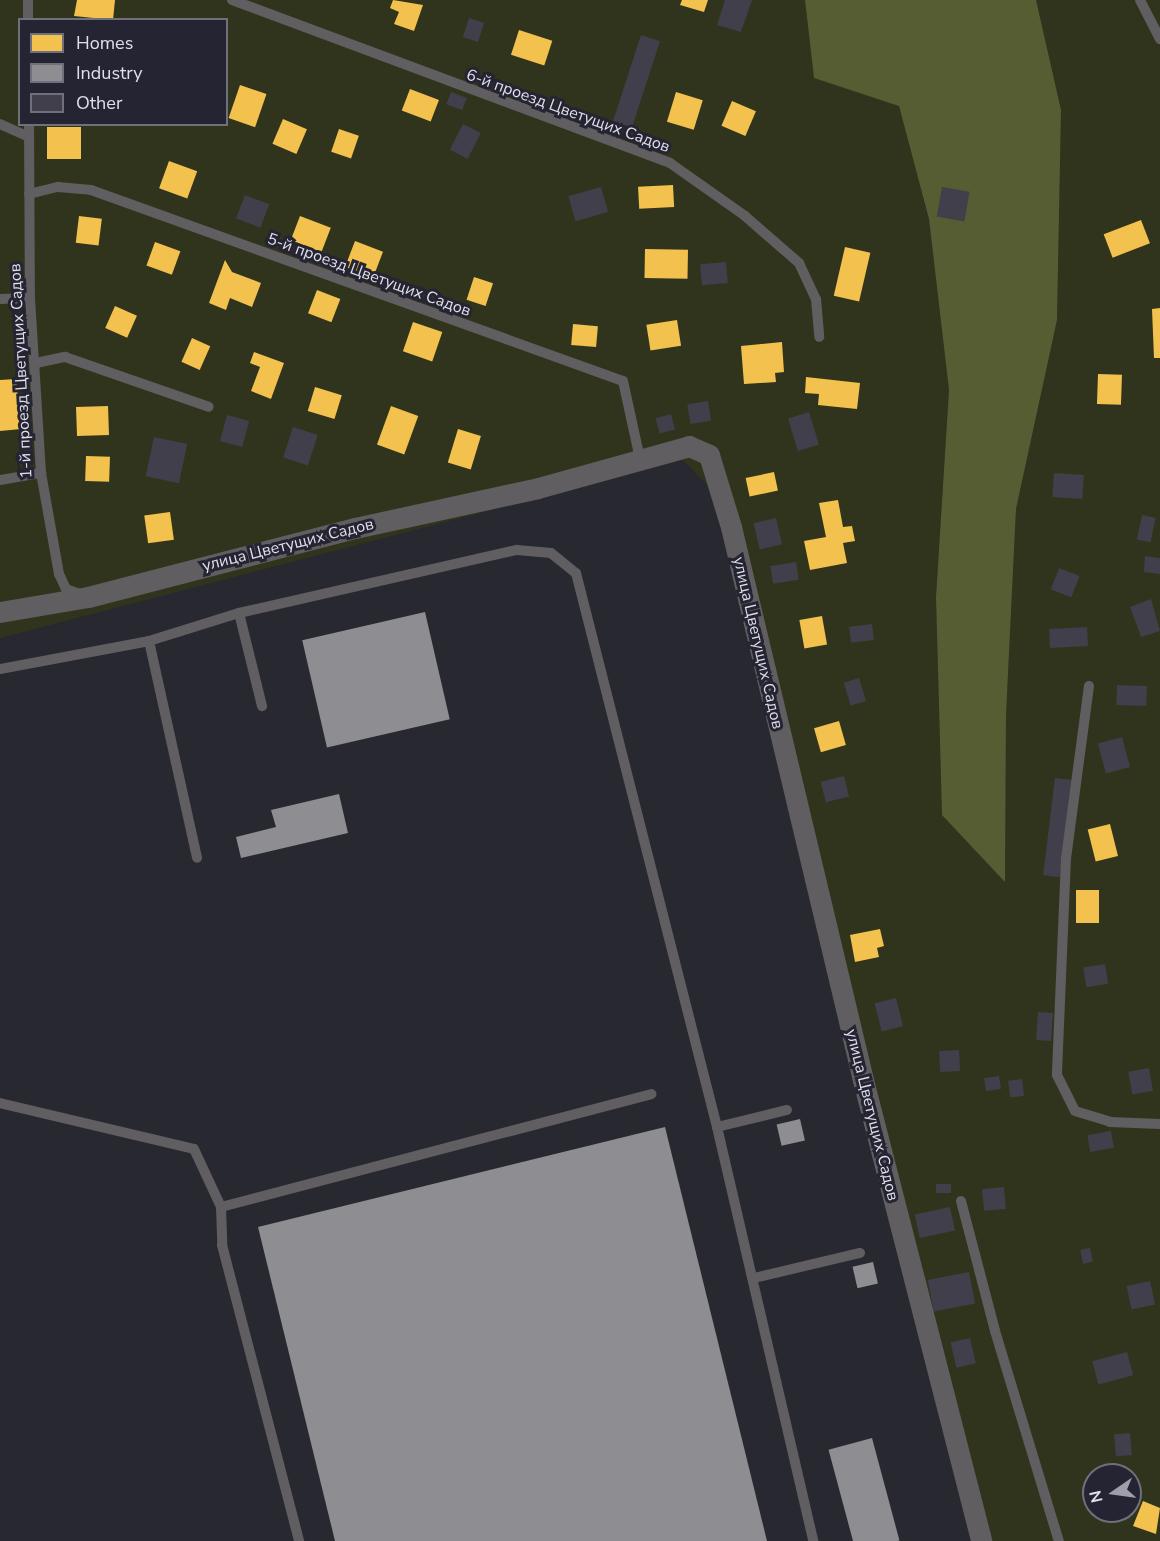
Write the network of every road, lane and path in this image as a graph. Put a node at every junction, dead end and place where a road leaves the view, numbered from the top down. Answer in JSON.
{"nodes":[{"id":1,"x":28,"y":0,"type":"edge"},
{"id":2,"x":232,"y":0,"type":"edge"},
{"id":3,"x":1140,"y":0,"type":"edge"},
{"id":4,"x":28,"y":18,"type":"edge"},
{"id":5,"x":1160,"y":39,"type":"edge"},
{"id":6,"x":0,"y":124,"type":"edge"},
{"id":7,"x":29,"y":126,"type":"edge"},
{"id":8,"x":29,"y":137,"type":"junction"},
{"id":9,"x":29,"y":194,"type":"junction"},
{"id":10,"x":0,"y":298,"type":"edge"},
{"id":11,"x":30,"y":298,"type":"junction"},
{"id":12,"x":819,"y":337,"type":"dead end"},
{"id":13,"x":36,"y":363,"type":"junction"},
{"id":14,"x":209,"y":407,"type":"dead end"},
{"id":15,"x":640,"y":459,"type":"junction"},
{"id":16,"x":40,"y":473,"type":"junction"},
{"id":17,"x":0,"y":480,"type":"edge"},
{"id":18,"x":88,"y":597,"type":"junction"},
{"id":19,"x":0,"y":612,"type":"edge"},
{"id":20,"x":239,"y":614,"type":"junction"},
{"id":21,"x":149,"y":641,"type":"junction"},
{"id":22,"x":0,"y":669,"type":"edge"},
{"id":23,"x":1089,"y":686,"type":"dead end"},
{"id":24,"x":262,"y":706,"type":"dead end"},
{"id":25,"x":197,"y":858,"type":"dead end"},
{"id":26,"x":651,"y":1094,"type":"dead end"},
{"id":27,"x":0,"y":1103,"type":"edge"},
{"id":28,"x":787,"y":1110,"type":"dead end"},
{"id":29,"x":1160,"y":1124,"type":"edge"},
{"id":30,"x":717,"y":1127,"type":"junction"},
{"id":31,"x":961,"y":1201,"type":"dead end"},
{"id":32,"x":221,"y":1208,"type":"junction"},
{"id":33,"x":860,"y":1253,"type":"dead end"},
{"id":34,"x":754,"y":1278,"type":"junction"},
{"id":35,"x":298,"y":1541,"type":"edge"},
{"id":36,"x":813,"y":1541,"type":"edge"},
{"id":37,"x":981,"y":1541,"type":"edge"},
{"id":38,"x":1059,"y":1541,"type":"edge"}],
"edges":[{"from":1,"to":4,"type":"lane"},
{"from":2,"to":12,"type":"lane","name":"6-й проезд Цветущих Садов"},
{"from":3,"to":5,"type":"lane"},
{"from":6,"to":8,"type":"lane"},
{"from":7,"to":8,"type":"lane","name":"1-й проезд Цветущих Садов"},
{"from":8,"to":9,"type":"lane","name":"1-й проезд Цветущих Садов"},
{"from":9,"to":11,"type":"lane","name":"1-й проезд Цветущих Садов"},
{"from":9,"to":15,"type":"lane","name":"5-й проезд Цветущих Садов"},
{"from":10,"to":11,"type":"lane"},
{"from":11,"to":13,"type":"lane","name":"1-й проезд Цветущих Садов"},
{"from":13,"to":14,"type":"lane"},
{"from":13,"to":16,"type":"lane","name":"1-й проезд Цветущих Садов"},
{"from":15,"to":18,"type":"street","name":"улица Цветущих Садов"},
{"from":15,"to":37,"type":"street","name":"улица Цветущих Садов"},
{"from":16,"to":17,"type":"lane"},
{"from":16,"to":18,"type":"lane","name":"1-й проезд Цветущих Садов"},
{"from":18,"to":19,"type":"street","name":"улица Цветущих Садов"},
{"from":20,"to":21,"type":"lane"},
{"from":20,"to":24,"type":"lane"},
{"from":20,"to":30,"type":"lane"},
{"from":21,"to":22,"type":"lane"},
{"from":21,"to":25,"type":"lane"},
{"from":23,"to":29,"type":"lane"},
{"from":26,"to":32,"type":"lane"},
{"from":27,"to":32,"type":"lane"},
{"from":28,"to":30,"type":"lane"},
{"from":30,"to":34,"type":"lane"},
{"from":31,"to":38,"type":"lane"},
{"from":32,"to":35,"type":"lane"},
{"from":33,"to":34,"type":"lane"},
{"from":34,"to":36,"type":"lane"}]}
